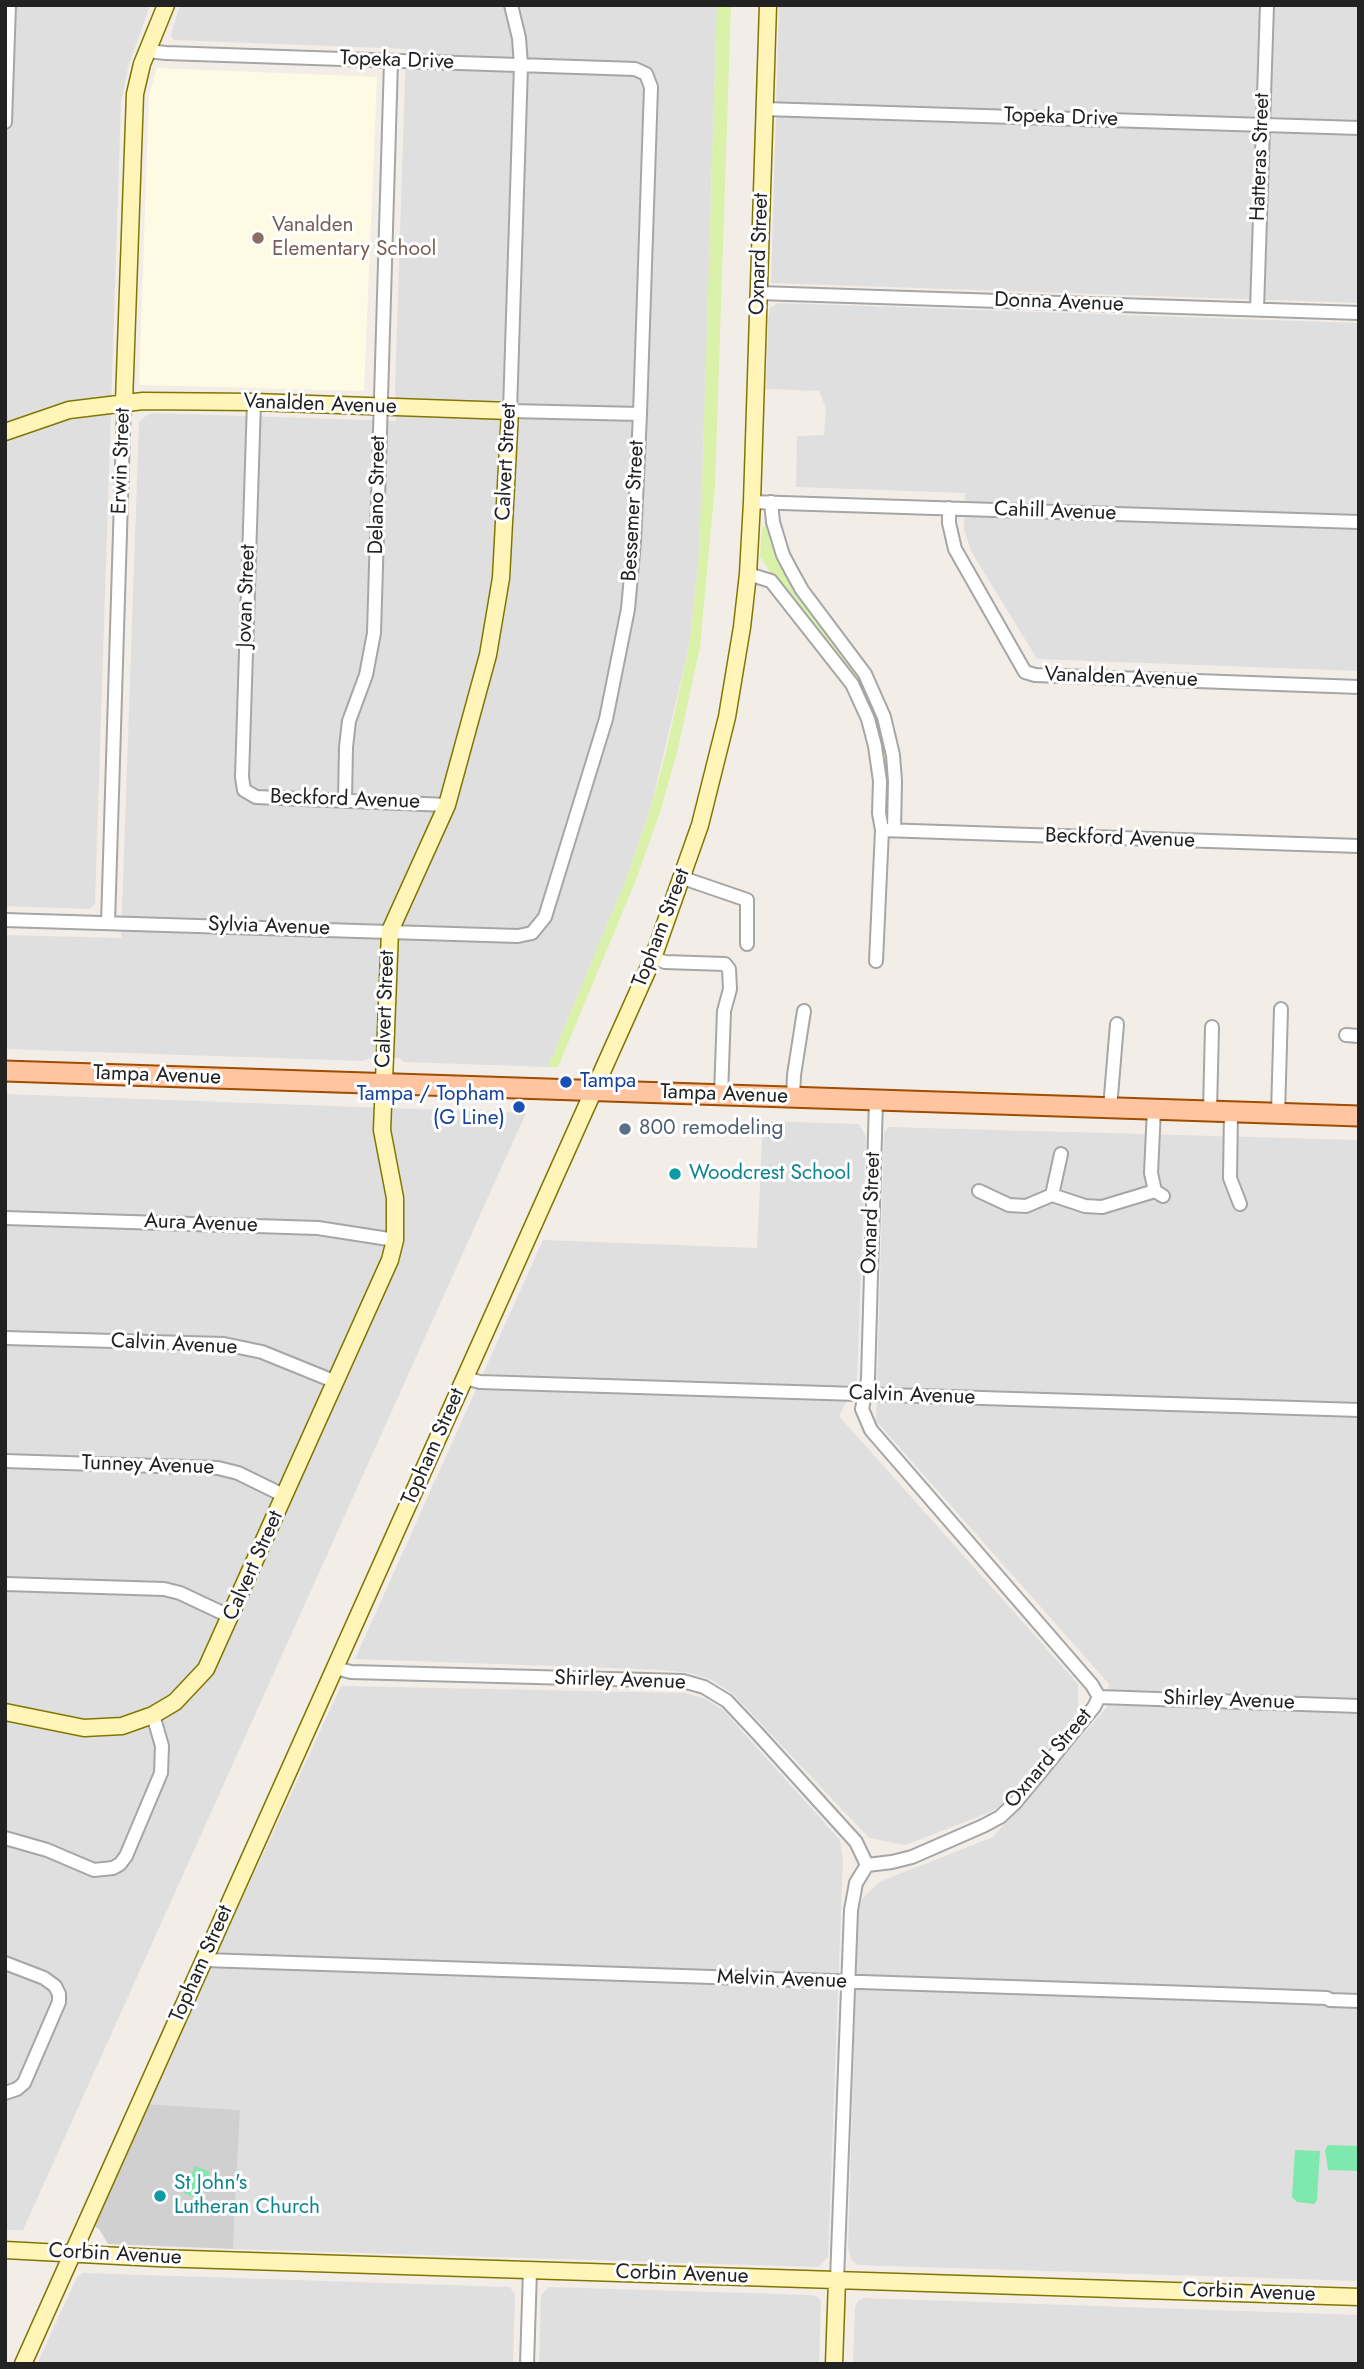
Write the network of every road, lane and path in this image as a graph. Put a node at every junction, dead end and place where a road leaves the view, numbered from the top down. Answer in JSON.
{"nodes":[{"id":1,"x":9,"y":5,"type":"edge"},
{"id":2,"x":166,"y":5,"type":"edge"},
{"id":3,"x":511,"y":5,"type":"edge"},
{"id":4,"x":768,"y":5,"type":"edge"},
{"id":5,"x":1267,"y":5,"type":"edge"},
{"id":6,"x":147,"y":51,"type":"junction"},
{"id":7,"x":391,"y":61,"type":"junction"},
{"id":8,"x":521,"y":65,"type":"junction"},
{"id":9,"x":646,"y":75,"type":"joint"},
{"id":10,"x":764,"y":108,"type":"junction"},
{"id":11,"x":5,"y":122,"type":"edge"},
{"id":12,"x":1262,"y":125,"type":"junction"},
{"id":13,"x":1359,"y":128,"type":"edge"},
{"id":14,"x":759,"y":293,"type":"junction"},
{"id":15,"x":1257,"y":309,"type":"junction"},
{"id":16,"x":1359,"y":313,"type":"edge"},
{"id":17,"x":124,"y":402,"type":"junction"},
{"id":18,"x":254,"y":402,"type":"junction"},
{"id":19,"x":380,"y":408,"type":"junction"},
{"id":20,"x":510,"y":411,"type":"junction"},
{"id":21,"x":640,"y":414,"type":"junction"},
{"id":22,"x":5,"y":432,"type":"edge"},
{"id":23,"x":752,"y":502,"type":"junction"},
{"id":24,"x":771,"y":502,"type":"junction"},
{"id":25,"x":950,"y":508,"type":"junction"},
{"id":26,"x":1359,"y":522,"type":"edge"},
{"id":27,"x":748,"y":574,"type":"junction"},
{"id":28,"x":1359,"y":687,"type":"edge"},
{"id":29,"x":244,"y":790,"type":"joint"},
{"id":30,"x":345,"y":800,"type":"junction"},
{"id":31,"x":447,"y":805,"type":"junction"},
{"id":32,"x":888,"y":830,"type":"junction"},
{"id":33,"x":1359,"y":846,"type":"edge"},
{"id":34,"x":683,"y":878,"type":"junction"},
{"id":35,"x":5,"y":920,"type":"edge"},
{"id":36,"x":108,"y":923,"type":"junction"},
{"id":37,"x":390,"y":931,"type":"junction"},
{"id":38,"x":532,"y":933,"type":"joint"},
{"id":39,"x":747,"y":944,"type":"dead end"},
{"id":40,"x":653,"y":958,"type":"junction"},
{"id":41,"x":876,"y":961,"type":"dead end"},
{"id":42,"x":1281,"y":1009,"type":"dead end"},
{"id":43,"x":804,"y":1011,"type":"dead end"},
{"id":44,"x":1117,"y":1024,"type":"dead end"},
{"id":45,"x":1212,"y":1027,"type":"dead end"},
{"id":46,"x":5,"y":1071,"type":"edge"},
{"id":47,"x":384,"y":1083,"type":"junction"},
{"id":48,"x":594,"y":1090,"type":"junction"},
{"id":49,"x":721,"y":1095,"type":"junction"},
{"id":50,"x":793,"y":1097,"type":"junction"},
{"id":51,"x":876,"y":1100,"type":"junction"},
{"id":52,"x":1110,"y":1108,"type":"junction"},
{"id":53,"x":1154,"y":1109,"type":"junction"},
{"id":54,"x":1210,"y":1111,"type":"junction"},
{"id":55,"x":1231,"y":1112,"type":"junction"},
{"id":56,"x":1278,"y":1114,"type":"junction"},
{"id":57,"x":1359,"y":1116,"type":"edge"},
{"id":58,"x":1061,"y":1154,"type":"dead end"},
{"id":59,"x":979,"y":1191,"type":"dead end"},
{"id":60,"x":1052,"y":1195,"type":"junction"},
{"id":61,"x":1240,"y":1204,"type":"dead end"},
{"id":62,"x":5,"y":1217,"type":"edge"},
{"id":63,"x":395,"y":1240,"type":"junction"},
{"id":64,"x":5,"y":1338,"type":"edge"},
{"id":65,"x":465,"y":1378,"type":"junction"},
{"id":66,"x":337,"y":1382,"type":"junction"},
{"id":67,"x":863,"y":1395,"type":"junction"},
{"id":68,"x":1359,"y":1410,"type":"edge"},
{"id":69,"x":5,"y":1461,"type":"edge"},
{"id":70,"x":285,"y":1496,"type":"junction"},
{"id":71,"x":5,"y":1584,"type":"edge"},
{"id":72,"x":231,"y":1617,"type":"junction"},
{"id":73,"x":335,"y":1668,"type":"junction"},
{"id":74,"x":1099,"y":1697,"type":"junction"},
{"id":75,"x":1359,"y":1706,"type":"edge"},
{"id":76,"x":5,"y":1712,"type":"edge"},
{"id":77,"x":153,"y":1715,"type":"junction"},
{"id":78,"x":5,"y":1838,"type":"edge"},
{"id":79,"x":867,"y":1865,"type":"junction"},
{"id":80,"x":204,"y":1960,"type":"junction"},
{"id":81,"x":5,"y":1963,"type":"edge"},
{"id":82,"x":848,"y":1982,"type":"junction"},
{"id":83,"x":1359,"y":2001,"type":"edge"},
{"id":84,"x":5,"y":2093,"type":"edge"},
{"id":85,"x":5,"y":2250,"type":"edge"},
{"id":86,"x":72,"y":2253,"type":"junction"},
{"id":87,"x":530,"y":2270,"type":"junction"},
{"id":88,"x":837,"y":2280,"type":"junction"},
{"id":89,"x":1359,"y":2297,"type":"edge"},
{"id":90,"x":23,"y":2364,"type":"edge"},
{"id":91,"x":527,"y":2364,"type":"edge"},
{"id":92,"x":834,"y":2364,"type":"edge"}],
"edges":[{"from":1,"to":11,"type":"street"},
{"from":2,"to":6,"type":"main road","name":"Erwin Street"},
{"from":3,"to":8,"type":"street","name":"Calvert Street"},
{"from":4,"to":10,"type":"main road","name":"Oxnard Street"},
{"from":5,"to":12,"type":"street","name":"Hatteras Street"},
{"from":6,"to":7,"type":"street","name":"Topeka Drive"},
{"from":6,"to":17,"type":"main road","name":"Erwin Street"},
{"from":7,"to":8,"type":"street","name":"Topeka Drive"},
{"from":7,"to":19,"type":"street","name":"Delano Street"},
{"from":8,"to":9,"type":"street","name":"Topeka Drive"},
{"from":8,"to":20,"type":"street","name":"Calvert Street"},
{"from":9,"to":21,"type":"street","name":"Bessemer Street"},
{"from":10,"to":12,"type":"street","name":"Topeka Drive"},
{"from":10,"to":14,"type":"main road","name":"Oxnard Street"},
{"from":12,"to":13,"type":"street","name":"Topeka Drive"},
{"from":12,"to":15,"type":"street","name":"Hatteras Street"},
{"from":14,"to":15,"type":"street","name":"Donna Avenue"},
{"from":14,"to":23,"type":"main road","name":"Oxnard Street"},
{"from":15,"to":16,"type":"street","name":"Donna Avenue"},
{"from":17,"to":18,"type":"main road","name":"Vanalden Avenue"},
{"from":17,"to":22,"type":"main road","name":"Vanalden Avenue"},
{"from":17,"to":36,"type":"street","name":"Erwin Street"},
{"from":18,"to":19,"type":"main road","name":"Vanalden Avenue"},
{"from":18,"to":29,"type":"street","name":"Jovan Street"},
{"from":19,"to":20,"type":"main road","name":"Vanalden Avenue"},
{"from":19,"to":30,"type":"street","name":"Delano Street"},
{"from":20,"to":21,"type":"street","name":"Vanalden Avenue"},
{"from":20,"to":31,"type":"main road","name":"Calvert Street"},
{"from":21,"to":38,"type":"street","name":"Bessemer Street"},
{"from":23,"to":24,"type":"street","name":"Cahill Avenue"},
{"from":23,"to":27,"type":"main road","name":"Topham Street"},
{"from":24,"to":25,"type":"street","name":"Cahill Avenue"},
{"from":24,"to":32,"type":"street"},
{"from":25,"to":26,"type":"street","name":"Cahill Avenue"},
{"from":25,"to":28,"type":"street","name":"Vanalden Avenue"},
{"from":27,"to":32,"type":"street"},
{"from":27,"to":34,"type":"main road","name":"Topham Street"},
{"from":29,"to":30,"type":"street","name":"Beckford Avenue"},
{"from":30,"to":31,"type":"street","name":"Beckford Avenue"},
{"from":31,"to":37,"type":"main road","name":"Calvert Street"},
{"from":32,"to":33,"type":"street","name":"Beckford Avenue"},
{"from":32,"to":41,"type":"street"},
{"from":34,"to":39,"type":"street"},
{"from":34,"to":40,"type":"main road","name":"Topham Street"},
{"from":35,"to":36,"type":"street","name":"Sylvia Avenue"},
{"from":36,"to":37,"type":"street","name":"Sylvia Avenue"},
{"from":37,"to":38,"type":"street","name":"Sylvia Avenue"},
{"from":37,"to":47,"type":"main road","name":"Calvert Street"},
{"from":40,"to":48,"type":"main road","name":"Topham Street"},
{"from":40,"to":49,"type":"street"},
{"from":42,"to":56,"type":"street"},
{"from":43,"to":50,"type":"street"},
{"from":44,"to":52,"type":"street"},
{"from":45,"to":54,"type":"street"},
{"from":46,"to":47,"type":"main road","name":"Tampa Avenue"},
{"from":47,"to":48,"type":"main road","name":"Tampa Avenue"},
{"from":47,"to":63,"type":"main road","name":"Calvert Street"},
{"from":48,"to":49,"type":"main road","name":"Tampa Avenue"},
{"from":48,"to":65,"type":"main road","name":"Topham Street"},
{"from":49,"to":50,"type":"main road","name":"Tampa Avenue"},
{"from":50,"to":51,"type":"main road","name":"Tampa Avenue"},
{"from":51,"to":52,"type":"main road","name":"Tampa Avenue"},
{"from":51,"to":67,"type":"street","name":"Oxnard Street"},
{"from":52,"to":53,"type":"main road","name":"Tampa Avenue"},
{"from":53,"to":54,"type":"main road","name":"Tampa Avenue"},
{"from":53,"to":60,"type":"street"},
{"from":54,"to":55,"type":"main road","name":"Tampa Avenue"},
{"from":55,"to":56,"type":"main road","name":"Tampa Avenue"},
{"from":55,"to":61,"type":"street"},
{"from":56,"to":57,"type":"main road","name":"Tampa Avenue"},
{"from":58,"to":60,"type":"street"},
{"from":59,"to":60,"type":"street"},
{"from":62,"to":63,"type":"street","name":"Aura Avenue"},
{"from":63,"to":66,"type":"main road","name":"Calvert Street"},
{"from":64,"to":66,"type":"street","name":"Calvin Avenue"},
{"from":65,"to":67,"type":"street","name":"Calvin Avenue"},
{"from":65,"to":73,"type":"main road","name":"Topham Street"},
{"from":66,"to":70,"type":"main road","name":"Calvert Street"},
{"from":67,"to":68,"type":"street","name":"Calvin Avenue"},
{"from":67,"to":74,"type":"street","name":"Oxnard Street"},
{"from":69,"to":70,"type":"street","name":"Tunney Avenue"},
{"from":70,"to":72,"type":"main road","name":"Calvert Street"},
{"from":71,"to":72,"type":"street"},
{"from":72,"to":77,"type":"main road","name":"Calvert Street"},
{"from":73,"to":79,"type":"street","name":"Shirley Avenue"},
{"from":73,"to":80,"type":"main road","name":"Topham Street"},
{"from":74,"to":75,"type":"street","name":"Shirley Avenue"},
{"from":74,"to":79,"type":"street","name":"Oxnard Street"},
{"from":76,"to":77,"type":"main road","name":"Calvert Street"},
{"from":77,"to":78,"type":"street"},
{"from":79,"to":82,"type":"street"},
{"from":80,"to":82,"type":"street","name":"Melvin Avenue"},
{"from":80,"to":86,"type":"main road","name":"Topham Street"},
{"from":81,"to":84,"type":"street"},
{"from":82,"to":83,"type":"street","name":"Melvin Avenue"},
{"from":82,"to":88,"type":"street"},
{"from":85,"to":86,"type":"main road","name":"Corbin Avenue"},
{"from":86,"to":87,"type":"main road","name":"Corbin Avenue"},
{"from":86,"to":90,"type":"main road","name":"Topham Street"},
{"from":87,"to":88,"type":"main road","name":"Corbin Avenue"},
{"from":87,"to":91,"type":"street"},
{"from":88,"to":89,"type":"main road","name":"Corbin Avenue"},
{"from":88,"to":92,"type":"main road"}]}
